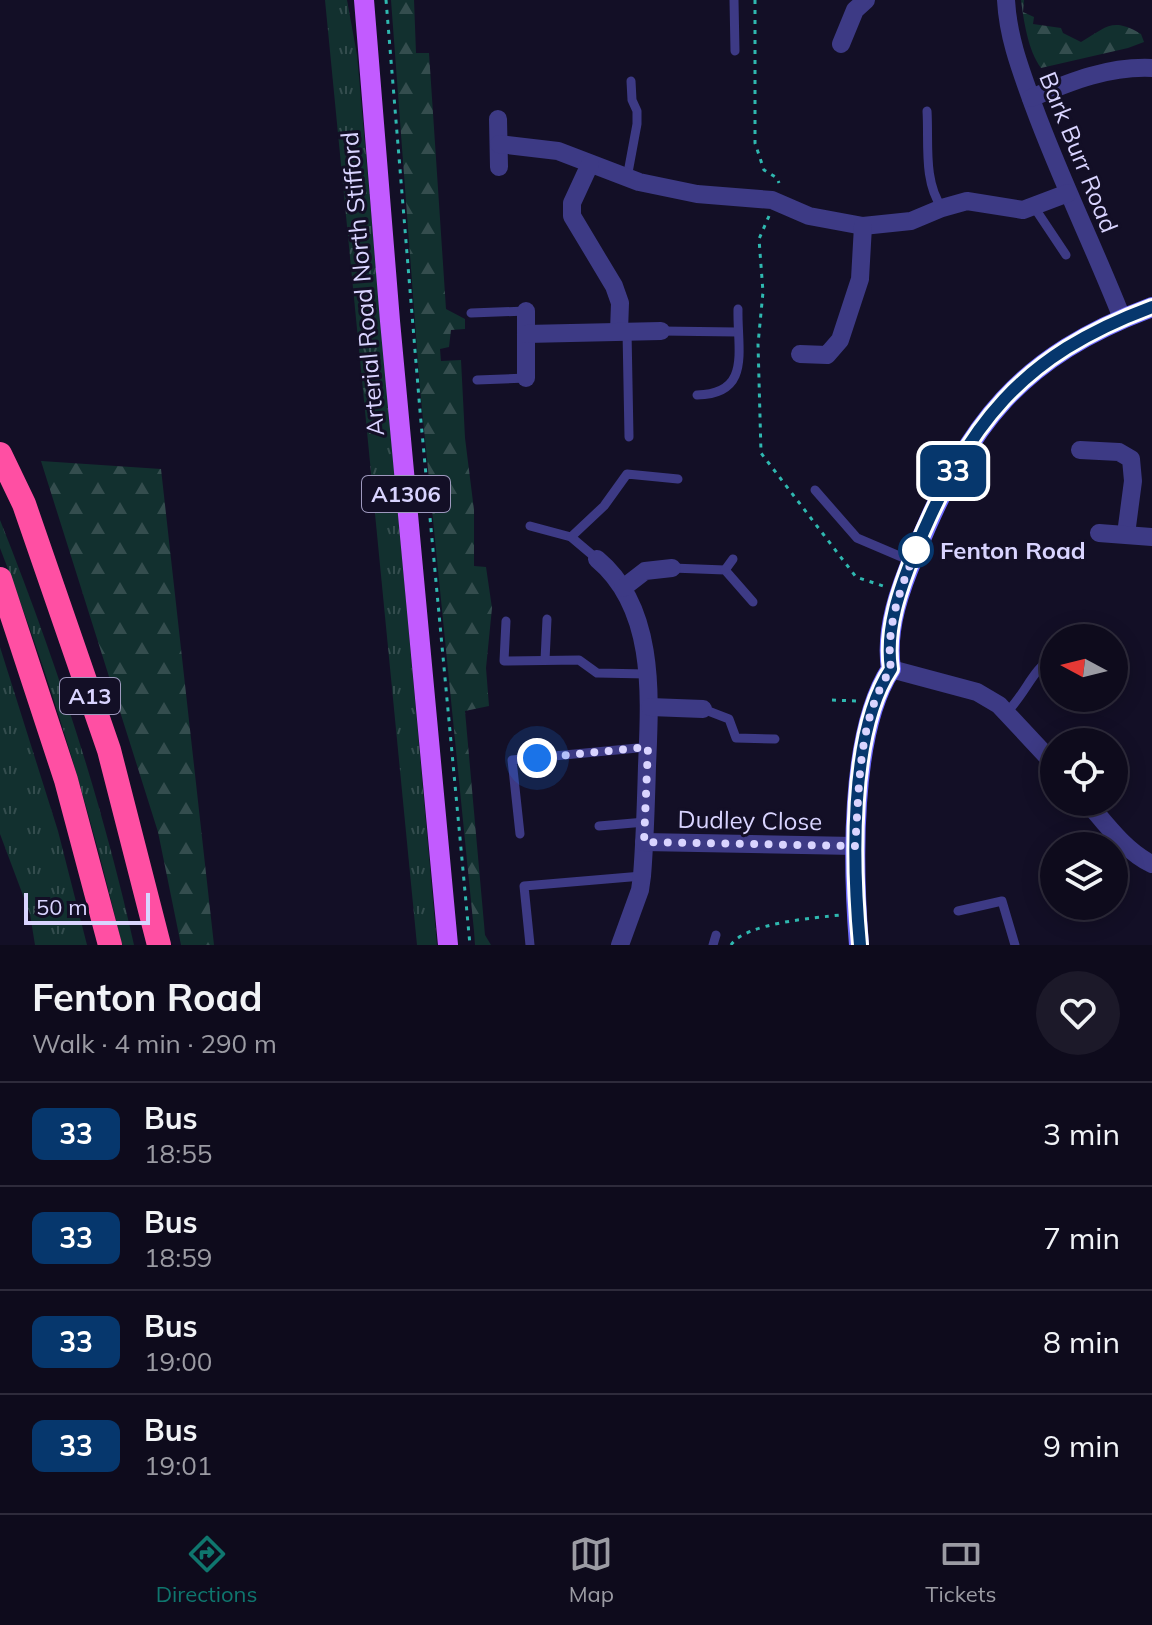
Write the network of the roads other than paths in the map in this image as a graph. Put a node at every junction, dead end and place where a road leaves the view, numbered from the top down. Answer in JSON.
{"nodes":[{"id":1,"x":364,"y":0,"type":"edge"},
{"id":2,"x":734,"y":0,"type":"edge"},
{"id":3,"x":866,"y":0,"type":"edge"},
{"id":4,"x":1006,"y":0,"type":"edge"},
{"id":5,"x":841,"y":44,"type":"dead end"},
{"id":6,"x":735,"y":51,"type":"dead end"},
{"id":7,"x":1152,"y":68,"type":"edge"},
{"id":8,"x":631,"y":81,"type":"dead end"},
{"id":9,"x":1031,"y":98,"type":"junction"},
{"id":10,"x":927,"y":111,"type":"dead end"},
{"id":11,"x":498,"y":119,"type":"dead end"},
{"id":12,"x":499,"y":144,"type":"junction"},
{"id":13,"x":590,"y":164,"type":"junction"},
{"id":14,"x":499,"y":167,"type":"dead end"},
{"id":15,"x":627,"y":178,"type":"junction"},
{"id":16,"x":1068,"y":193,"type":"junction"},
{"id":17,"x":1034,"y":207,"type":"junction"},
{"id":18,"x":942,"y":208,"type":"junction"},
{"id":19,"x":863,"y":226,"type":"junction"},
{"id":20,"x":1066,"y":255,"type":"dead end"},
{"id":21,"x":1152,"y":307,"type":"edge"},
{"id":22,"x":738,"y":309,"type":"dead end"},
{"id":23,"x":526,"y":311,"type":"joint"},
{"id":24,"x":471,"y":313,"type":"dead end"},
{"id":25,"x":1122,"y":318,"type":"junction"},
{"id":26,"x":623,"y":331,"type":"junction"},
{"id":27,"x":661,"y":331,"type":"joint"},
{"id":28,"x":737,"y":332,"type":"junction"},
{"id":29,"x":526,"y":334,"type":"junction"},
{"id":30,"x":800,"y":354,"type":"dead end"},
{"id":31,"x":526,"y":378,"type":"joint"},
{"id":32,"x":477,"y":380,"type":"dead end"},
{"id":33,"x":697,"y":395,"type":"dead end"},
{"id":34,"x":629,"y":437,"type":"dead end"},
{"id":35,"x":1080,"y":450,"type":"dead end"},
{"id":36,"x":0,"y":454,"type":"edge"},
{"id":37,"x":678,"y":479,"type":"dead end"},
{"id":38,"x":815,"y":490,"type":"dead end"},
{"id":39,"x":530,"y":526,"type":"dead end"},
{"id":40,"x":1099,"y":533,"type":"dead end"},
{"id":41,"x":1126,"y":534,"type":"junction"},
{"id":42,"x":571,"y":537,"type":"junction"},
{"id":43,"x":1152,"y":537,"type":"edge"},
{"id":44,"x":597,"y":559,"type":"joint"},
{"id":45,"x":733,"y":559,"type":"dead end"},
{"id":46,"x":911,"y":561,"type":"junction"},
{"id":47,"x":672,"y":568,"type":"joint"},
{"id":48,"x":725,"y":570,"type":"junction"},
{"id":49,"x":0,"y":579,"type":"edge"},
{"id":50,"x":623,"y":588,"type":"junction"},
{"id":51,"x":753,"y":602,"type":"dead end"},
{"id":52,"x":547,"y":619,"type":"dead end"},
{"id":53,"x":506,"y":621,"type":"dead end"},
{"id":54,"x":545,"y":660,"type":"junction"},
{"id":55,"x":1040,"y":665,"type":"edge"},
{"id":56,"x":891,"y":669,"type":"junction"},
{"id":57,"x":647,"y":674,"type":"junction"},
{"id":58,"x":650,"y":707,"type":"junction"},
{"id":59,"x":703,"y":709,"type":"joint"},
{"id":60,"x":1007,"y":712,"type":"junction"},
{"id":61,"x":775,"y":739,"type":"dead end"},
{"id":62,"x":648,"y":747,"type":"junction"},
{"id":63,"x":1040,"y":749,"type":"edge"},
{"id":64,"x":1099,"y":816,"type":"edge"},
{"id":65,"x":645,"y":822,"type":"junction"},
{"id":66,"x":599,"y":826,"type":"dead end"},
{"id":67,"x":520,"y":834,"type":"dead end"},
{"id":68,"x":644,"y":842,"type":"junction"},
{"id":69,"x":855,"y":846,"type":"junction"},
{"id":70,"x":1152,"y":864,"type":"edge"},
{"id":71,"x":642,"y":876,"type":"junction"},
{"id":72,"x":958,"y":911,"type":"dead end"},
{"id":73,"x":110,"y":945,"type":"edge"},
{"id":74,"x":159,"y":945,"type":"edge"},
{"id":75,"x":448,"y":945,"type":"edge"},
{"id":76,"x":530,"y":945,"type":"edge"},
{"id":77,"x":620,"y":945,"type":"edge"},
{"id":78,"x":859,"y":945,"type":"edge"},
{"id":79,"x":1015,"y":945,"type":"edge"}],
"edges":[{"from":1,"to":75,"type":"main road","name":"Arterial Road North Stifford","number":"A1306"},
{"from":2,"to":6,"type":"lane"},
{"from":3,"to":5,"type":"street"},
{"from":4,"to":9,"type":"street","name":"Bark Burr Road"},
{"from":7,"to":9,"type":"street"},
{"from":8,"to":15,"type":"lane"},
{"from":9,"to":16,"type":"street","name":"Bark Burr Road"},
{"from":10,"to":18,"type":"lane"},
{"from":11,"to":12,"type":"street"},
{"from":12,"to":13,"type":"street"},
{"from":12,"to":14,"type":"street"},
{"from":13,"to":15,"type":"street"},
{"from":13,"to":26,"type":"street"},
{"from":15,"to":19,"type":"street"},
{"from":16,"to":17,"type":"street"},
{"from":16,"to":25,"type":"street","name":"Bark Burr Road"},
{"from":17,"to":18,"type":"street"},
{"from":17,"to":20,"type":"lane"},
{"from":18,"to":19,"type":"street"},
{"from":19,"to":30,"type":"street"},
{"from":21,"to":25,"type":"street"},
{"from":22,"to":28,"type":"lane"},
{"from":23,"to":24,"type":"lane"},
{"from":23,"to":29,"type":"street"},
{"from":25,"to":46,"type":"street"},
{"from":26,"to":27,"type":"street"},
{"from":26,"to":29,"type":"street"},
{"from":26,"to":34,"type":"lane"},
{"from":27,"to":28,"type":"lane"},
{"from":28,"to":33,"type":"lane"},
{"from":29,"to":31,"type":"street"},
{"from":31,"to":32,"type":"lane"},
{"from":35,"to":41,"type":"street"},
{"from":36,"to":74,"type":"highway","number":"A13"},
{"from":37,"to":42,"type":"lane"},
{"from":38,"to":46,"type":"lane"},
{"from":39,"to":42,"type":"lane","name":"Dudley Close"},
{"from":40,"to":41,"type":"street"},
{"from":41,"to":43,"type":"street"},
{"from":42,"to":44,"type":"lane","name":"Dudley Close"},
{"from":44,"to":50,"type":"street","name":"Dudley Close"},
{"from":45,"to":48,"type":"lane"},
{"from":46,"to":56,"type":"street"},
{"from":47,"to":48,"type":"lane"},
{"from":47,"to":50,"type":"street"},
{"from":48,"to":51,"type":"lane"},
{"from":49,"to":73,"type":"highway","number":"A13"},
{"from":50,"to":57,"type":"street","name":"Dudley Close"},
{"from":52,"to":54,"type":"lane"},
{"from":53,"to":54,"type":"lane"},
{"from":54,"to":57,"type":"lane"},
{"from":55,"to":60,"type":"lane"},
{"from":56,"to":60,"type":"street"},
{"from":56,"to":69,"type":"street"},
{"from":57,"to":58,"type":"street","name":"Dudley Close"},
{"from":58,"to":59,"type":"street"},
{"from":58,"to":62,"type":"street","name":"Dudley Close"},
{"from":59,"to":61,"type":"lane"},
{"from":60,"to":63,"type":"street"},
{"from":62,"to":65,"type":"street","name":"Dudley Close"},
{"from":62,"to":67,"type":"lane"},
{"from":64,"to":70,"type":"street"},
{"from":65,"to":66,"type":"lane","name":"Dudley Close"},
{"from":65,"to":68,"type":"street","name":"Dudley Close"},
{"from":68,"to":69,"type":"street","name":"Dudley Close"},
{"from":68,"to":71,"type":"street","name":"Dudley Close"},
{"from":69,"to":78,"type":"street"},
{"from":71,"to":76,"type":"lane"},
{"from":71,"to":77,"type":"street","name":"Dudley Close"},
{"from":72,"to":79,"type":"lane"}]}
